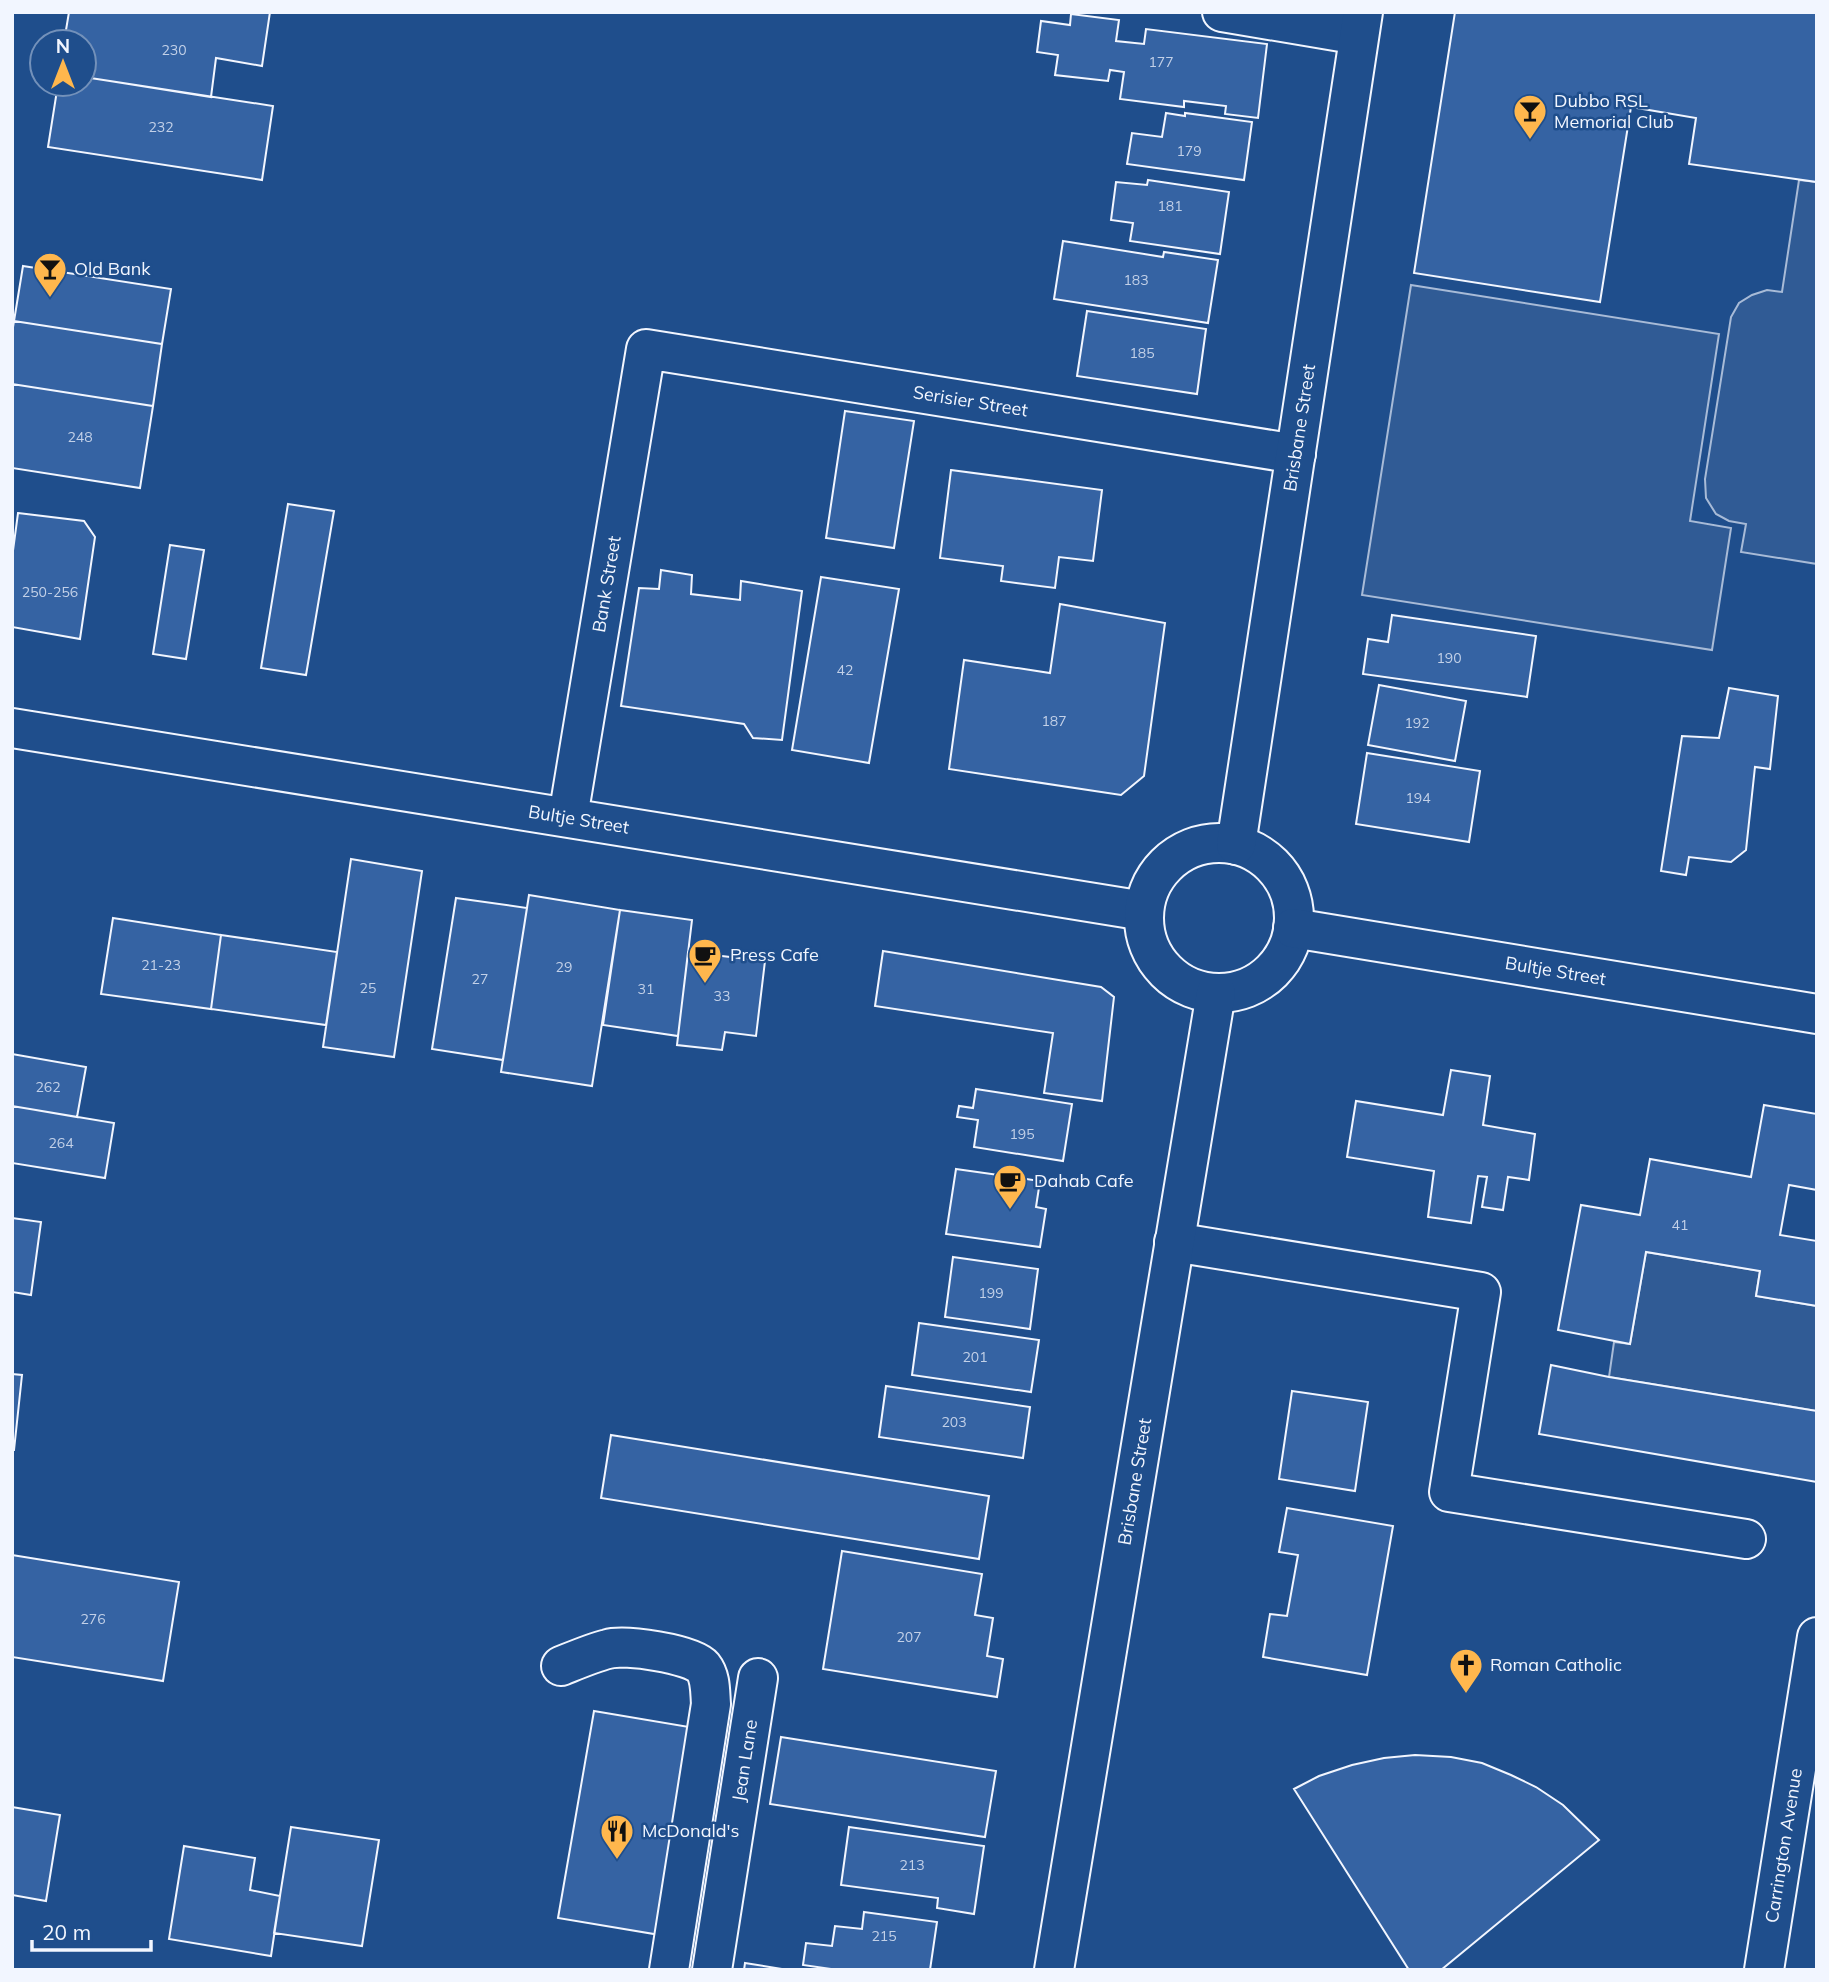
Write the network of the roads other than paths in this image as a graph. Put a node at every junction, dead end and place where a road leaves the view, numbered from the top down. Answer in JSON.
{"nodes":[{"id":1,"x":1223,"y":12,"type":"edge"},
{"id":2,"x":1361,"y":23,"type":"edge"},
{"id":3,"x":646,"y":349,"type":"joint"},
{"id":4,"x":1296,"y":454,"type":"junction"},
{"id":5,"x":12,"y":728,"type":"edge"},
{"id":6,"x":568,"y":817,"type":"junction"},
{"id":7,"x":1236,"y":845,"type":"junction"},
{"id":8,"x":1144,"y":911,"type":"junction"},
{"id":9,"x":1293,"y":928,"type":"junction"},
{"id":10,"x":1216,"y":993,"type":"junction"},
{"id":11,"x":1817,"y":1014,"type":"edge"},
{"id":12,"x":1174,"y":1242,"type":"junction"},
{"id":13,"x":1746,"y":1539,"type":"dead end"},
{"id":14,"x":1817,"y":1637,"type":"edge"},
{"id":15,"x":561,"y":1666,"type":"dead end"},
{"id":16,"x":758,"y":1678,"type":"dead end"},
{"id":17,"x":669,"y":1970,"type":"edge"},
{"id":18,"x":712,"y":1970,"type":"edge"},
{"id":19,"x":1054,"y":1970,"type":"edge"},
{"id":20,"x":1764,"y":1970,"type":"edge"}],
"edges":[{"from":1,"to":2,"type":"street"},
{"from":2,"to":4,"type":"street","name":"Brisbane Street"},
{"from":3,"to":4,"type":"street","name":"Serisier Street"},
{"from":3,"to":6,"type":"street","name":"Bank Street"},
{"from":4,"to":7,"type":"street","name":"Brisbane Street"},
{"from":5,"to":6,"type":"street","name":"Bultje Street"},
{"from":6,"to":8,"type":"street","name":"Bultje Street"},
{"from":7,"to":8,"type":"street"},
{"from":7,"to":9,"type":"street"},
{"from":8,"to":10,"type":"street"},
{"from":9,"to":10,"type":"street"},
{"from":9,"to":11,"type":"street","name":"Bultje Street"},
{"from":10,"to":12,"type":"street","name":"Brisbane Street"},
{"from":12,"to":13,"type":"street"},
{"from":12,"to":19,"type":"street","name":"Brisbane Street"},
{"from":14,"to":20,"type":"street","name":"Carrington Avenue"},
{"from":15,"to":17,"type":"street"},
{"from":16,"to":18,"type":"street","name":"Jean Lane"}]}
